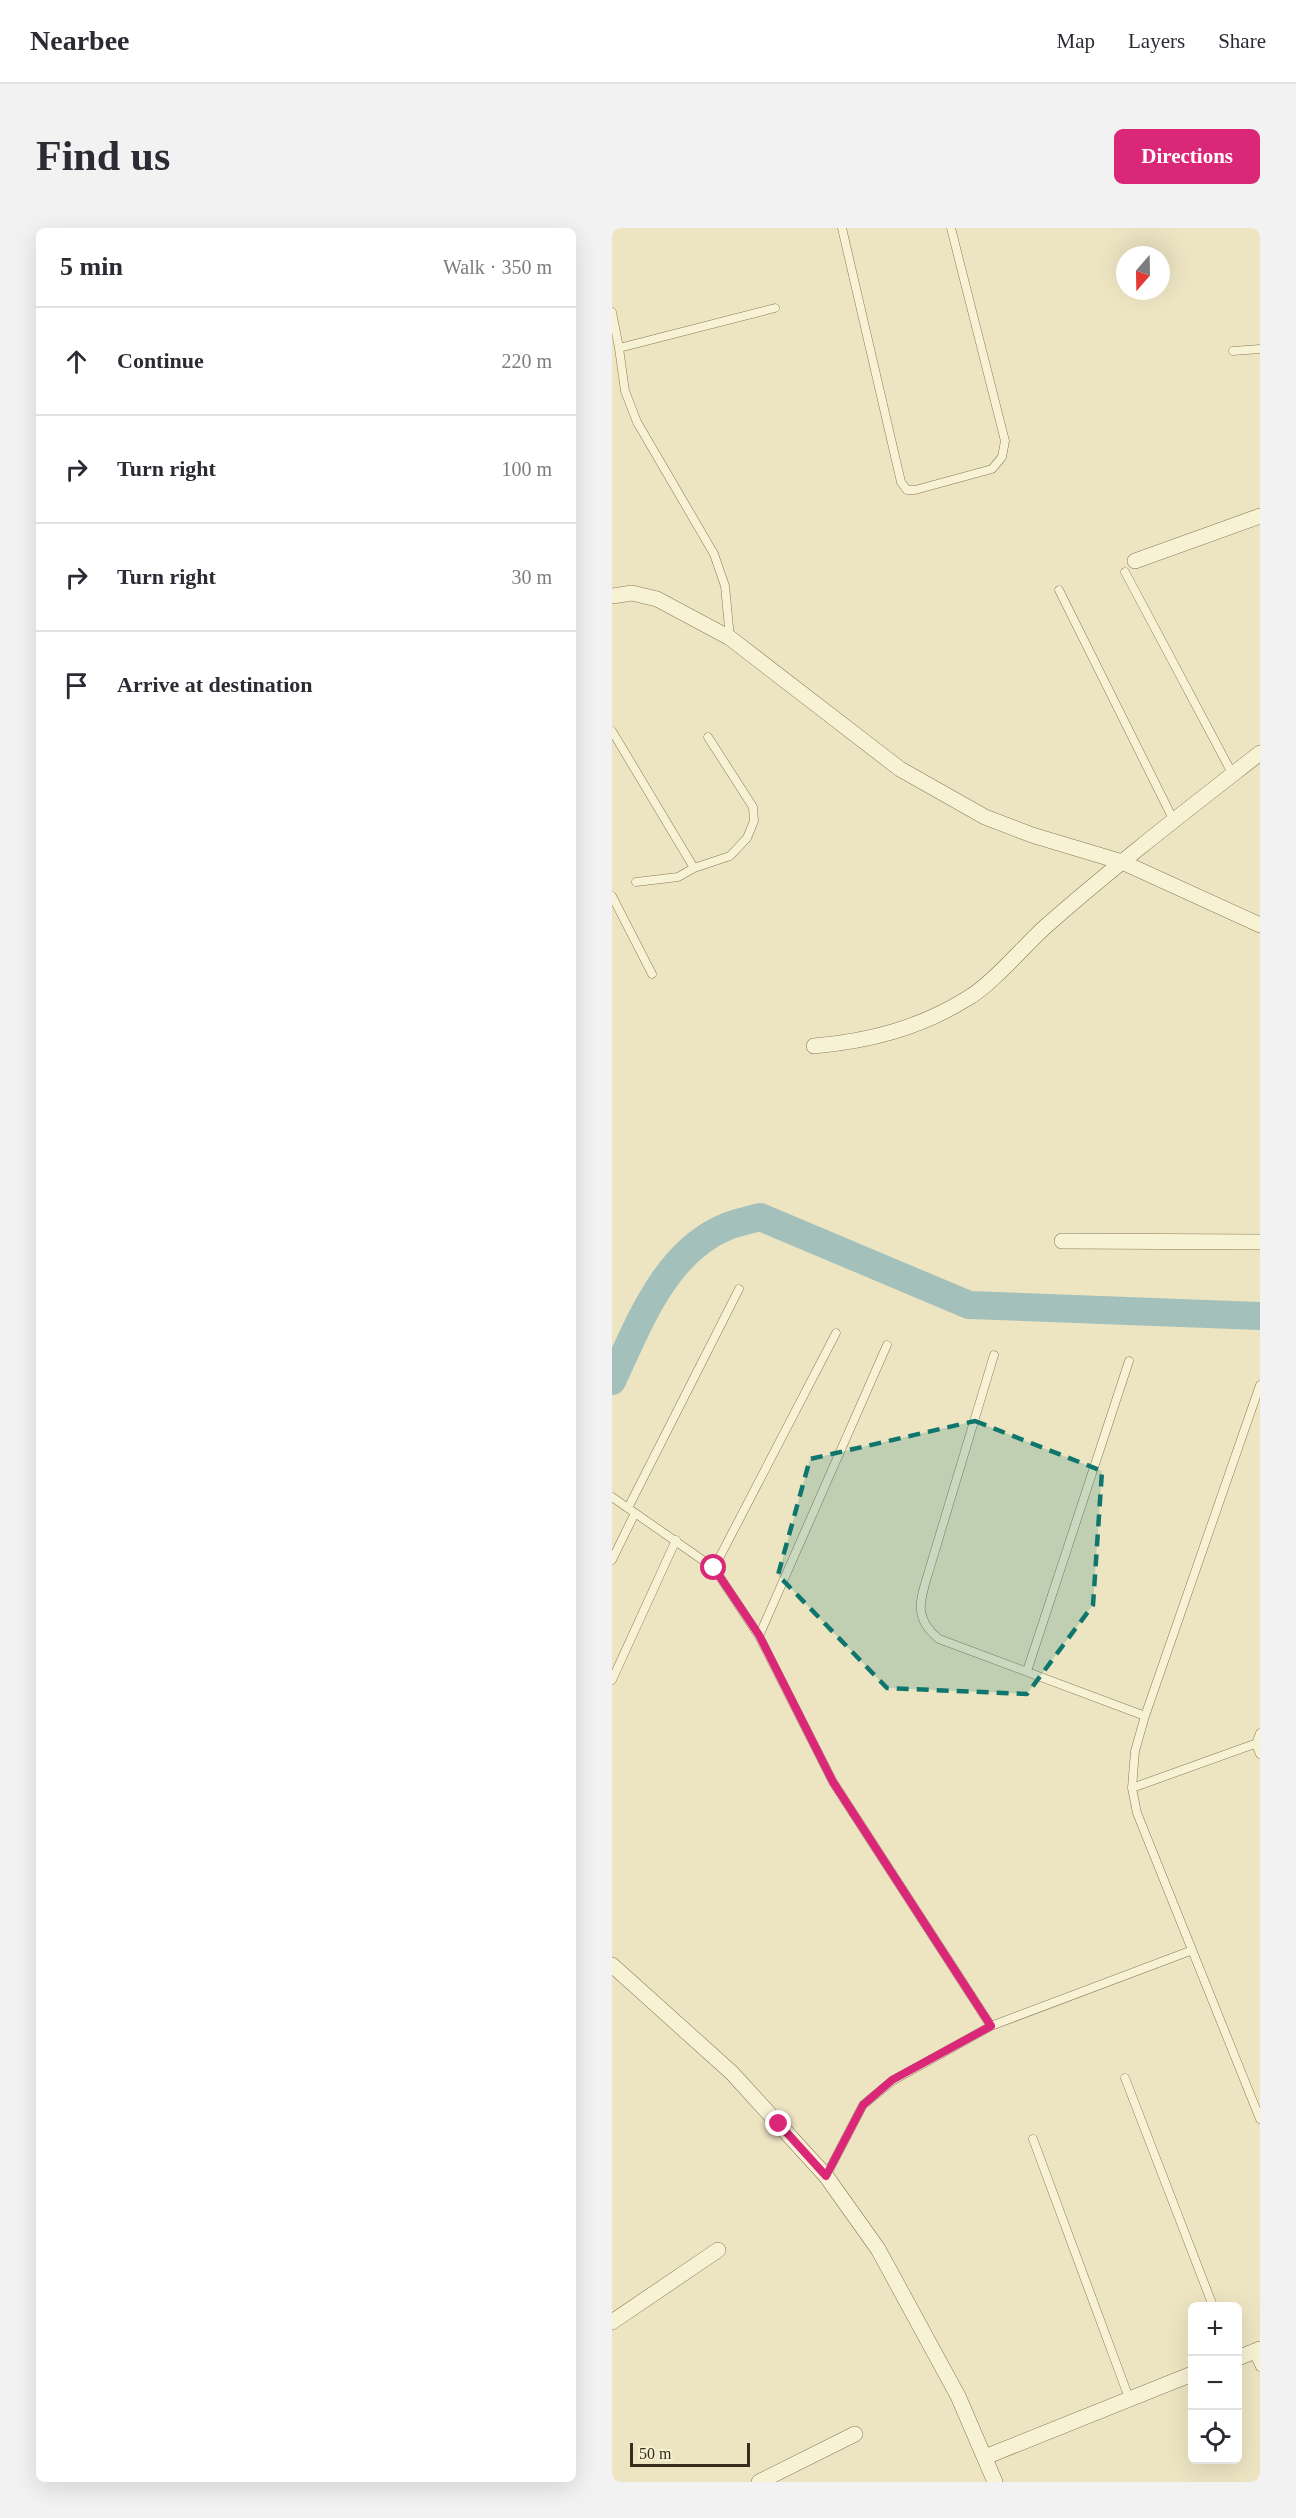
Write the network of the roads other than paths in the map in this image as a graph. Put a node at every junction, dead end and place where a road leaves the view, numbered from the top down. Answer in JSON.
{"nodes":[{"id":1,"x":842,"y":228,"type":"edge"},
{"id":2,"x":951,"y":228,"type":"edge"},
{"id":3,"x":775,"y":308,"type":"dead end"},
{"id":4,"x":612,"y":312,"type":"edge"},
{"id":5,"x":620,"y":348,"type":"junction"},
{"id":6,"x":1260,"y":350,"type":"edge"},
{"id":7,"x":1233,"y":351,"type":"dead end"},
{"id":8,"x":1260,"y":516,"type":"edge"},
{"id":9,"x":1130,"y":566,"type":"joint"},
{"id":10,"x":1059,"y":590,"type":"dead end"},
{"id":11,"x":612,"y":596,"type":"edge"},
{"id":12,"x":730,"y":638,"type":"junction"},
{"id":13,"x":612,"y":731,"type":"edge"},
{"id":14,"x":708,"y":737,"type":"dead end"},
{"id":15,"x":1260,"y":753,"type":"edge"},
{"id":16,"x":1233,"y":775,"type":"junction"},
{"id":17,"x":1174,"y":821,"type":"junction"},
{"id":18,"x":1122,"y":862,"type":"junction"},
{"id":19,"x":694,"y":868,"type":"junction"},
{"id":20,"x":636,"y":882,"type":"dead end"},
{"id":21,"x":612,"y":896,"type":"edge"},
{"id":22,"x":1260,"y":925,"type":"edge"},
{"id":23,"x":652,"y":974,"type":"dead end"},
{"id":24,"x":814,"y":1046,"type":"dead end"},
{"id":25,"x":1062,"y":1241,"type":"dead end"},
{"id":26,"x":1260,"y":1242,"type":"edge"},
{"id":27,"x":740,"y":1288,"type":"dead end"},
{"id":28,"x":836,"y":1333,"type":"dead end"},
{"id":29,"x":887,"y":1345,"type":"dead end"},
{"id":30,"x":994,"y":1355,"type":"dead end"},
{"id":31,"x":1129,"y":1361,"type":"dead end"},
{"id":32,"x":1260,"y":1385,"type":"edge"},
{"id":33,"x":612,"y":1497,"type":"edge"},
{"id":34,"x":631,"y":1510,"type":"junction"},
{"id":35,"x":676,"y":1540,"type":"junction"},
{"id":36,"x":612,"y":1560,"type":"edge"},
{"id":37,"x":714,"y":1568,"type":"junction"},
{"id":38,"x":759,"y":1635,"type":"junction"},
{"id":39,"x":1027,"y":1671,"type":"junction"},
{"id":40,"x":612,"y":1680,"type":"edge"},
{"id":41,"x":1145,"y":1716,"type":"junction"},
{"id":42,"x":1260,"y":1733,"type":"edge"},
{"id":43,"x":1258,"y":1743,"type":"edge"},
{"id":44,"x":1260,"y":1754,"type":"edge"},
{"id":45,"x":1132,"y":1788,"type":"junction"},
{"id":46,"x":1190,"y":1951,"type":"junction"},
{"id":47,"x":612,"y":1965,"type":"edge"},
{"id":48,"x":991,"y":2026,"type":"junction"},
{"id":49,"x":1125,"y":2078,"type":"dead end"},
{"id":50,"x":1260,"y":2093,"type":"edge"},
{"id":51,"x":1251,"y":2097,"type":"junction"},
{"id":52,"x":1260,"y":2119,"type":"edge"},
{"id":53,"x":1033,"y":2139,"type":"dead end"},
{"id":54,"x":826,"y":2176,"type":"junction"},
{"id":55,"x":718,"y":2250,"type":"dead end"},
{"id":56,"x":1211,"y":2302,"type":"edge"},
{"id":57,"x":612,"y":2322,"type":"edge"},
{"id":58,"x":1256,"y":2351,"type":"edge"},
{"id":59,"x":1242,"y":2356,"type":"edge"},
{"id":60,"x":1260,"y":2367,"type":"edge"},
{"id":61,"x":1188,"y":2376,"type":"edge"},
{"id":62,"x":1129,"y":2398,"type":"junction"},
{"id":63,"x":855,"y":2434,"type":"dead end"},
{"id":64,"x":985,"y":2457,"type":"junction"},
{"id":65,"x":759,"y":2482,"type":"edge"},
{"id":66,"x":995,"y":2482,"type":"edge"}],
"edges":[{"from":1,"to":2,"type":"lane"},
{"from":3,"to":5,"type":"lane"},
{"from":4,"to":5,"type":"lane"},
{"from":5,"to":12,"type":"lane"},
{"from":6,"to":7,"type":"lane"},
{"from":8,"to":9,"type":"street"},
{"from":9,"to":16,"type":"lane"},
{"from":10,"to":17,"type":"lane"},
{"from":11,"to":12,"type":"street"},
{"from":12,"to":18,"type":"street"},
{"from":13,"to":19,"type":"lane"},
{"from":14,"to":19,"type":"lane"},
{"from":15,"to":16,"type":"street"},
{"from":16,"to":17,"type":"street"},
{"from":17,"to":18,"type":"street"},
{"from":18,"to":22,"type":"street"},
{"from":18,"to":24,"type":"street"},
{"from":19,"to":20,"type":"lane"},
{"from":21,"to":23,"type":"lane"},
{"from":25,"to":26,"type":"street"},
{"from":27,"to":34,"type":"lane"},
{"from":28,"to":37,"type":"lane"},
{"from":29,"to":38,"type":"lane"},
{"from":30,"to":39,"type":"lane"},
{"from":31,"to":39,"type":"lane"},
{"from":32,"to":41,"type":"lane"},
{"from":33,"to":34,"type":"lane"},
{"from":34,"to":35,"type":"lane"},
{"from":34,"to":36,"type":"lane"},
{"from":35,"to":37,"type":"lane"},
{"from":35,"to":40,"type":"lane"},
{"from":37,"to":38,"type":"lane"},
{"from":38,"to":48,"type":"lane"},
{"from":39,"to":41,"type":"lane"},
{"from":41,"to":45,"type":"lane"},
{"from":42,"to":43,"type":"lane"},
{"from":43,"to":44,"type":"lane"},
{"from":43,"to":45,"type":"lane"},
{"from":45,"to":46,"type":"lane"},
{"from":46,"to":48,"type":"lane"},
{"from":46,"to":51,"type":"lane"},
{"from":47,"to":54,"type":"street"},
{"from":48,"to":54,"type":"lane"},
{"from":49,"to":56,"type":"lane"},
{"from":50,"to":51,"type":"lane"},
{"from":51,"to":52,"type":"lane"},
{"from":53,"to":62,"type":"lane"},
{"from":54,"to":64,"type":"street"},
{"from":55,"to":57,"type":"street"},
{"from":58,"to":59,"type":"street"},
{"from":58,"to":60,"type":"lane"},
{"from":61,"to":62,"type":"street"},
{"from":62,"to":64,"type":"street"},
{"from":63,"to":65,"type":"street"},
{"from":64,"to":66,"type":"street"}]}
